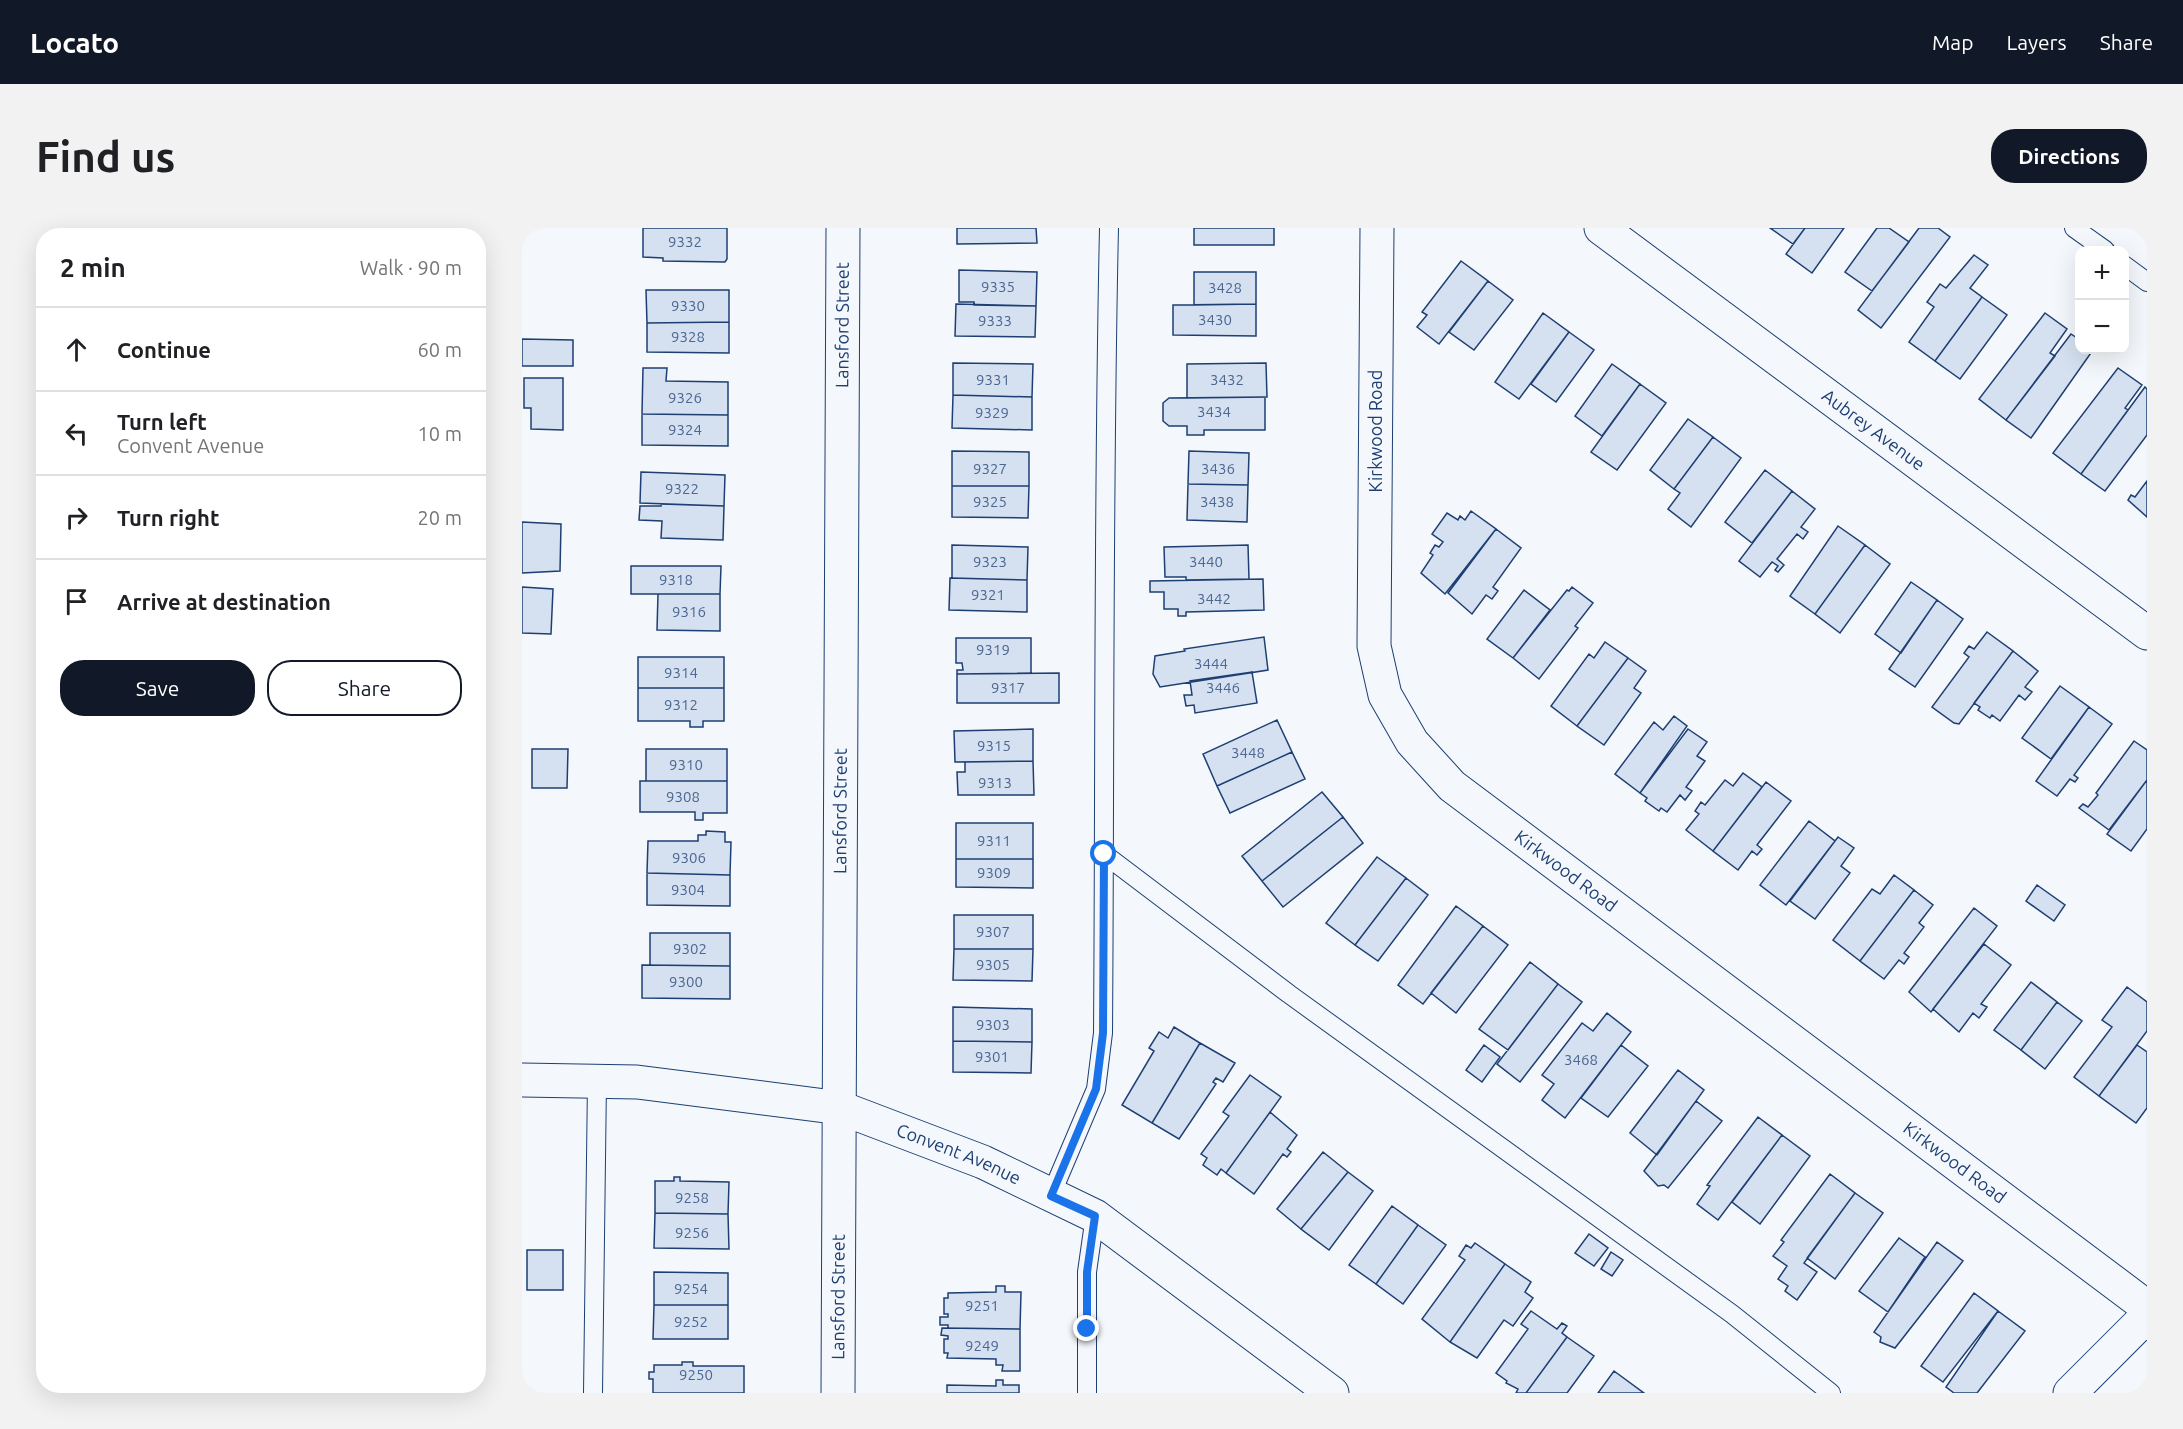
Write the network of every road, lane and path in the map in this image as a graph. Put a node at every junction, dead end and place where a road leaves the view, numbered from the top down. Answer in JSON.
{"nodes":[{"id":1,"x":843,"y":228,"type":"edge"},
{"id":2,"x":1109,"y":228,"type":"edge"},
{"id":3,"x":1377,"y":228,"type":"edge"},
{"id":4,"x":1601,"y":228,"type":"edge"},
{"id":5,"x":2074,"y":228,"type":"edge"},
{"id":6,"x":2099,"y":246,"type":"edge"},
{"id":7,"x":2129,"y":269,"type":"edge"},
{"id":8,"x":2147,"y":282,"type":"edge"},
{"id":9,"x":2147,"y":633,"type":"edge"},
{"id":10,"x":1104,"y":854,"type":"junction"},
{"id":11,"x":522,"y":1080,"type":"edge"},
{"id":12,"x":597,"y":1081,"type":"junction"},
{"id":13,"x":841,"y":1108,"type":"junction"},
{"id":14,"x":1051,"y":1196,"type":"junction"},
{"id":15,"x":1095,"y":1216,"type":"junction"},
{"id":16,"x":2147,"y":1307,"type":"edge"},
{"id":17,"x":2147,"y":1316,"type":"edge"},
{"id":18,"x":593,"y":1393,"type":"edge"},
{"id":19,"x":838,"y":1393,"type":"edge"},
{"id":20,"x":1087,"y":1393,"type":"edge"},
{"id":21,"x":1332,"y":1393,"type":"edge"},
{"id":22,"x":1832,"y":1393,"type":"edge"},
{"id":23,"x":2070,"y":1393,"type":"edge"}],
"edges":[{"from":1,"to":13,"type":"street","name":"Lansford Street"},
{"from":2,"to":10,"type":"lane"},
{"from":3,"to":16,"type":"street","name":"Kirkwood Road"},
{"from":4,"to":9,"type":"street","name":"Aubrey Avenue"},
{"from":5,"to":6,"type":"lane"},
{"from":7,"to":8,"type":"lane"},
{"from":10,"to":14,"type":"lane"},
{"from":10,"to":22,"type":"lane"},
{"from":11,"to":12,"type":"street","name":"Convent Avenue"},
{"from":12,"to":13,"type":"street","name":"Convent Avenue"},
{"from":12,"to":18,"type":"lane"},
{"from":13,"to":14,"type":"street","name":"Convent Avenue"},
{"from":13,"to":19,"type":"street","name":"Lansford Street"},
{"from":14,"to":15,"type":"street","name":"Convent Avenue"},
{"from":15,"to":20,"type":"lane"},
{"from":15,"to":21,"type":"street","name":"Convent Avenue"},
{"from":17,"to":23,"type":"street"}]}
